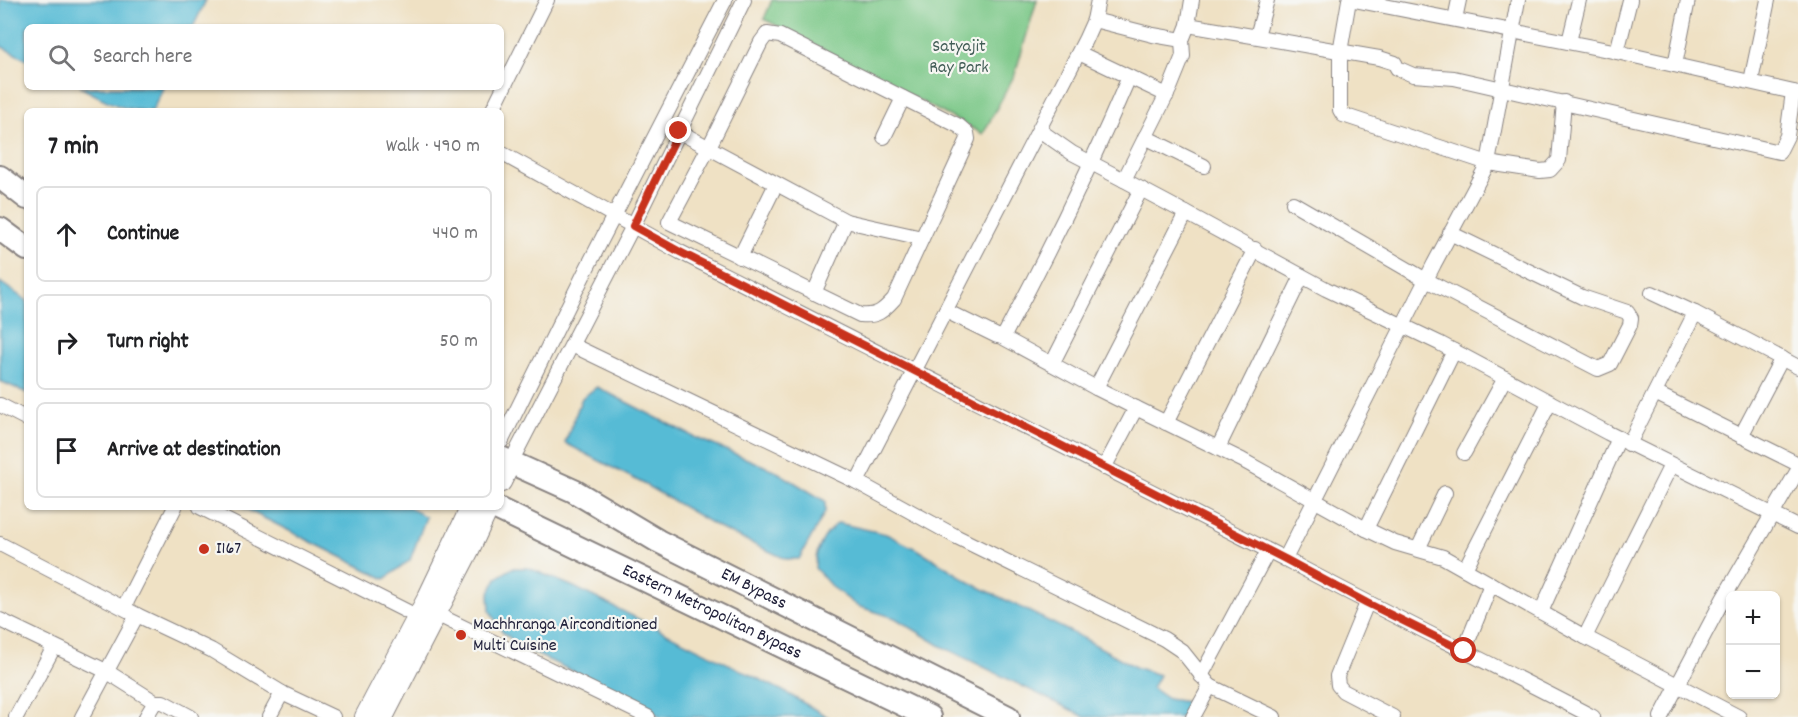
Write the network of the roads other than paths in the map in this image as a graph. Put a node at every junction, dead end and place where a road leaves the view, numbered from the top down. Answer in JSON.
{"nodes":[{"id":1,"x":547,"y":0,"type":"edge"},
{"id":2,"x":1098,"y":0,"type":"edge"},
{"id":3,"x":1192,"y":0,"type":"edge"},
{"id":4,"x":1267,"y":0,"type":"edge"},
{"id":5,"x":1349,"y":0,"type":"edge"},
{"id":6,"x":1354,"y":0,"type":"edge"},
{"id":7,"x":1459,"y":0,"type":"edge"},
{"id":8,"x":1518,"y":0,"type":"edge"},
{"id":9,"x":1579,"y":0,"type":"edge"},
{"id":10,"x":1630,"y":0,"type":"edge"},
{"id":11,"x":1688,"y":0,"type":"edge"},
{"id":12,"x":1768,"y":0,"type":"edge"},
{"id":13,"x":735,"y":2,"type":"edge"},
{"id":14,"x":1405,"y":5,"type":"edge"},
{"id":15,"x":1094,"y":20,"type":"junction"},
{"id":16,"x":1455,"y":20,"type":"junction"},
{"id":17,"x":1188,"y":25,"type":"junction"},
{"id":18,"x":1512,"y":32,"type":"junction"},
{"id":19,"x":1257,"y":36,"type":"junction"},
{"id":20,"x":1182,"y":40,"type":"junction"},
{"id":21,"x":1569,"y":42,"type":"junction"},
{"id":22,"x":1340,"y":52,"type":"junction"},
{"id":23,"x":1617,"y":52,"type":"junction"},
{"id":24,"x":1079,"y":53,"type":"junction"},
{"id":25,"x":1675,"y":65,"type":"junction"},
{"id":26,"x":1129,"y":76,"type":"junction"},
{"id":27,"x":1751,"y":81,"type":"junction"},
{"id":28,"x":504,"y":87,"type":"edge"},
{"id":29,"x":1501,"y":88,"type":"junction"},
{"id":30,"x":502,"y":90,"type":"edge"},
{"id":31,"x":1795,"y":92,"type":"edge"},
{"id":32,"x":1167,"y":95,"type":"junction"},
{"id":33,"x":903,"y":98,"type":"junction"},
{"id":34,"x":1564,"y":102,"type":"junction"},
{"id":35,"x":493,"y":108,"type":"edge"},
{"id":36,"x":662,"y":123,"type":"junction"},
{"id":37,"x":1039,"y":130,"type":"junction"},
{"id":38,"x":679,"y":131,"type":"junction"},
{"id":39,"x":884,"y":137,"type":"dead end"},
{"id":40,"x":1145,"y":137,"type":"junction"},
{"id":41,"x":709,"y":147,"type":"junction"},
{"id":42,"x":504,"y":155,"type":"edge"},
{"id":43,"x":1092,"y":163,"type":"junction"},
{"id":44,"x":1488,"y":163,"type":"junction"},
{"id":45,"x":1204,"y":166,"type":"dead end"},
{"id":46,"x":0,"y":177,"type":"edge"},
{"id":47,"x":1124,"y":180,"type":"junction"},
{"id":48,"x":776,"y":184,"type":"junction"},
{"id":49,"x":1141,"y":189,"type":"junction"},
{"id":50,"x":24,"y":196,"type":"edge"},
{"id":51,"x":1293,"y":203,"type":"dead end"},
{"id":52,"x":1186,"y":213,"type":"junction"},
{"id":53,"x":614,"y":215,"type":"junction"},
{"id":54,"x":846,"y":221,"type":"junction"},
{"id":55,"x":633,"y":226,"type":"junction"},
{"id":56,"x":0,"y":229,"type":"edge"},
{"id":57,"x":1450,"y":233,"type":"junction"},
{"id":58,"x":922,"y":238,"type":"junction"},
{"id":59,"x":24,"y":247,"type":"edge"},
{"id":60,"x":1255,"y":249,"type":"junction"},
{"id":61,"x":740,"y":256,"type":"junction"},
{"id":62,"x":1302,"y":276,"type":"junction"},
{"id":63,"x":1426,"y":280,"type":"junction"},
{"id":64,"x":814,"y":293,"type":"junction"},
{"id":65,"x":1652,"y":293,"type":"dead end"},
{"id":66,"x":946,"y":311,"type":"junction"},
{"id":67,"x":1695,"y":313,"type":"junction"},
{"id":68,"x":561,"y":319,"type":"junction"},
{"id":69,"x":1402,"y":326,"type":"junction"},
{"id":70,"x":580,"y":329,"type":"junction"},
{"id":71,"x":1002,"y":337,"type":"junction"},
{"id":72,"x":572,"y":345,"type":"junction"},
{"id":73,"x":1454,"y":351,"type":"junction"},
{"id":74,"x":1782,"y":358,"type":"junction"},
{"id":75,"x":1052,"y":364,"type":"junction"},
{"id":76,"x":1798,"y":367,"type":"edge"},
{"id":77,"x":914,"y":371,"type":"junction"},
{"id":78,"x":1505,"y":378,"type":"junction"},
{"id":79,"x":1096,"y":388,"type":"junction"},
{"id":80,"x":1655,"y":393,"type":"junction"},
{"id":81,"x":1550,"y":402,"type":"junction"},
{"id":82,"x":0,"y":405,"type":"edge"},
{"id":83,"x":1136,"y":408,"type":"junction"},
{"id":84,"x":24,"y":417,"type":"edge"},
{"id":85,"x":1166,"y":423,"type":"junction"},
{"id":86,"x":504,"y":436,"type":"edge"},
{"id":87,"x":1741,"y":436,"type":"junction"},
{"id":88,"x":1624,"y":441,"type":"junction"},
{"id":89,"x":1218,"y":448,"type":"junction"},
{"id":90,"x":1464,"y":453,"type":"dead end"},
{"id":91,"x":506,"y":460,"type":"edge"},
{"id":92,"x":1798,"y":464,"type":"edge"},
{"id":93,"x":1671,"y":465,"type":"junction"},
{"id":94,"x":1104,"y":468,"type":"junction"},
{"id":95,"x":1798,"y":470,"type":"edge"},
{"id":96,"x":857,"y":482,"type":"junction"},
{"id":97,"x":1445,"y":493,"type":"dead end"},
{"id":98,"x":1315,"y":501,"type":"junction"},
{"id":99,"x":173,"y":510,"type":"edge"},
{"id":100,"x":206,"y":510,"type":"edge"},
{"id":101,"x":470,"y":510,"type":"edge"},
{"id":102,"x":487,"y":510,"type":"edge"},
{"id":103,"x":500,"y":510,"type":"edge"},
{"id":104,"x":1773,"y":515,"type":"junction"},
{"id":105,"x":1798,"y":527,"type":"edge"},
{"id":106,"x":1366,"y":529,"type":"junction"},
{"id":107,"x":0,"y":544,"type":"edge"},
{"id":108,"x":1418,"y":549,"type":"junction"},
{"id":109,"x":1268,"y":550,"type":"junction"},
{"id":110,"x":1285,"y":559,"type":"junction"},
{"id":111,"x":1465,"y":570,"type":"junction"},
{"id":112,"x":1491,"y":584,"type":"junction"},
{"id":113,"x":1367,"y":603,"type":"junction"},
{"id":114,"x":124,"y":607,"type":"junction"},
{"id":115,"x":1541,"y":612,"type":"junction"},
{"id":116,"x":137,"y":615,"type":"junction"},
{"id":117,"x":427,"y":615,"type":"junction"},
{"id":118,"x":0,"y":620,"type":"edge"},
{"id":119,"x":1585,"y":637,"type":"junction"},
{"id":120,"x":54,"y":647,"type":"junction"},
{"id":121,"x":1464,"y":651,"type":"junction"},
{"id":122,"x":106,"y":671,"type":"junction"},
{"id":123,"x":1205,"y":681,"type":"junction"},
{"id":124,"x":1678,"y":687,"type":"junction"},
{"id":125,"x":282,"y":693,"type":"junction"},
{"id":126,"x":155,"y":702,"type":"junction"},
{"id":127,"x":16,"y":717,"type":"edge"},
{"id":128,"x":82,"y":717,"type":"edge"},
{"id":129,"x":146,"y":717,"type":"edge"},
{"id":130,"x":191,"y":717,"type":"edge"},
{"id":131,"x":269,"y":717,"type":"edge"},
{"id":132,"x":333,"y":717,"type":"edge"},
{"id":133,"x":365,"y":717,"type":"edge"},
{"id":134,"x":383,"y":717,"type":"edge"},
{"id":135,"x":648,"y":717,"type":"edge"},
{"id":136,"x":928,"y":717,"type":"edge"},
{"id":137,"x":1008,"y":717,"type":"edge"},
{"id":138,"x":1193,"y":717,"type":"edge"},
{"id":139,"x":1274,"y":717,"type":"edge"},
{"id":140,"x":1393,"y":717,"type":"edge"},
{"id":141,"x":1593,"y":717,"type":"edge"},
{"id":142,"x":1661,"y":717,"type":"edge"},
{"id":143,"x":1739,"y":717,"type":"edge"}],
"edges":[{"from":1,"to":28,"type":"street"},
{"from":2,"to":15,"type":"street"},
{"from":3,"to":17,"type":"street"},
{"from":4,"to":19,"type":"street"},
{"from":5,"to":22,"type":"street"},
{"from":6,"to":14,"type":"street"},
{"from":7,"to":16,"type":"street"},
{"from":8,"to":18,"type":"street"},
{"from":9,"to":21,"type":"street"},
{"from":10,"to":23,"type":"street"},
{"from":11,"to":25,"type":"street"},
{"from":12,"to":27,"type":"street"},
{"from":13,"to":36,"type":"street"},
{"from":13,"to":38,"type":"street"},
{"from":14,"to":16,"type":"street"},
{"from":15,"to":20,"type":"street"},
{"from":15,"to":24,"type":"street"},
{"from":16,"to":18,"type":"street"},
{"from":17,"to":19,"type":"street"},
{"from":17,"to":20,"type":"street"},
{"from":18,"to":21,"type":"street"},
{"from":18,"to":29,"type":"street"},
{"from":19,"to":22,"type":"street"},
{"from":20,"to":32,"type":"street"},
{"from":21,"to":23,"type":"street"},
{"from":22,"to":29,"type":"street"},
{"from":22,"to":44,"type":"street"},
{"from":23,"to":25,"type":"street"},
{"from":24,"to":26,"type":"street"},
{"from":24,"to":37,"type":"street"},
{"from":25,"to":27,"type":"street"},
{"from":26,"to":32,"type":"street"},
{"from":26,"to":43,"type":"street"},
{"from":27,"to":31,"type":"street"},
{"from":29,"to":34,"type":"street"},
{"from":29,"to":44,"type":"street"},
{"from":30,"to":35,"type":"street"},
{"from":31,"to":34,"type":"street"},
{"from":32,"to":40,"type":"street"},
{"from":33,"to":39,"type":"street"},
{"from":33,"to":41,"type":"street"},
{"from":33,"to":58,"type":"street"},
{"from":34,"to":44,"type":"street"},
{"from":36,"to":38,"type":"street"},
{"from":36,"to":53,"type":"street"},
{"from":37,"to":43,"type":"street"},
{"from":37,"to":66,"type":"street"},
{"from":38,"to":41,"type":"street"},
{"from":38,"to":55,"type":"street"},
{"from":40,"to":45,"type":"street"},
{"from":40,"to":47,"type":"street"},
{"from":41,"to":48,"type":"street"},
{"from":41,"to":61,"type":"street"},
{"from":42,"to":53,"type":"street"},
{"from":43,"to":47,"type":"street"},
{"from":43,"to":71,"type":"street"},
{"from":44,"to":57,"type":"street"},
{"from":46,"to":50,"type":"main road"},
{"from":47,"to":49,"type":"street"},
{"from":48,"to":54,"type":"street"},
{"from":48,"to":61,"type":"street"},
{"from":49,"to":52,"type":"street"},
{"from":49,"to":75,"type":"street"},
{"from":51,"to":63,"type":"street"},
{"from":52,"to":60,"type":"street"},
{"from":52,"to":79,"type":"street"},
{"from":53,"to":55,"type":"street"},
{"from":53,"to":68,"type":"street"},
{"from":54,"to":58,"type":"street"},
{"from":54,"to":64,"type":"street"},
{"from":55,"to":70,"type":"street"},
{"from":55,"to":77,"type":"street"},
{"from":56,"to":59,"type":"main road"},
{"from":57,"to":63,"type":"street"},
{"from":57,"to":63,"type":"street"},
{"from":58,"to":64,"type":"street"},
{"from":60,"to":62,"type":"street"},
{"from":60,"to":85,"type":"street"},
{"from":61,"to":64,"type":"street"},
{"from":62,"to":69,"type":"street"},
{"from":62,"to":89,"type":"street"},
{"from":63,"to":69,"type":"street"},
{"from":65,"to":67,"type":"street"},
{"from":66,"to":71,"type":"street"},
{"from":66,"to":77,"type":"street"},
{"from":67,"to":74,"type":"street"},
{"from":67,"to":80,"type":"street"},
{"from":68,"to":70,"type":"street"},
{"from":68,"to":86,"type":"street"},
{"from":69,"to":73,"type":"street"},
{"from":69,"to":98,"type":"street"},
{"from":70,"to":72,"type":"street"},
{"from":71,"to":75,"type":"street"},
{"from":72,"to":91,"type":"street"},
{"from":72,"to":96,"type":"street"},
{"from":73,"to":78,"type":"street"},
{"from":73,"to":106,"type":"street"},
{"from":74,"to":76,"type":"street"},
{"from":74,"to":87,"type":"street"},
{"from":75,"to":79,"type":"street"},
{"from":77,"to":94,"type":"street"},
{"from":77,"to":96,"type":"street"},
{"from":78,"to":81,"type":"street"},
{"from":78,"to":90,"type":"street"},
{"from":79,"to":83,"type":"street"},
{"from":80,"to":87,"type":"street"},
{"from":80,"to":88,"type":"street"},
{"from":81,"to":88,"type":"street"},
{"from":81,"to":111,"type":"street"},
{"from":82,"to":84,"type":"street"},
{"from":83,"to":85,"type":"street"},
{"from":83,"to":94,"type":"street"},
{"from":85,"to":89,"type":"street"},
{"from":87,"to":92,"type":"street"},
{"from":88,"to":93,"type":"street"},
{"from":88,"to":115,"type":"street"},
{"from":89,"to":98,"type":"street"},
{"from":91,"to":137,"type":"main road","name":"EM Bypass"},
{"from":93,"to":104,"type":"street"},
{"from":93,"to":119,"type":"street"},
{"from":94,"to":109,"type":"street"},
{"from":95,"to":104,"type":"street"},
{"from":96,"to":123,"type":"street"},
{"from":97,"to":108,"type":"street"},
{"from":98,"to":106,"type":"street"},
{"from":98,"to":110,"type":"street"},
{"from":99,"to":114,"type":"street"},
{"from":100,"to":117,"type":"street"},
{"from":101,"to":117,"type":"main road"},
{"from":102,"to":117,"type":"main road"},
{"from":103,"to":136,"type":"main road","name":"Eastern Metropolitan Bypass"},
{"from":104,"to":105,"type":"street"},
{"from":104,"to":124,"type":"street"},
{"from":106,"to":108,"type":"street"},
{"from":107,"to":114,"type":"street"},
{"from":108,"to":111,"type":"street"},
{"from":109,"to":110,"type":"street"},
{"from":109,"to":123,"type":"street"},
{"from":110,"to":113,"type":"street"},
{"from":111,"to":112,"type":"street"},
{"from":112,"to":115,"type":"street"},
{"from":112,"to":121,"type":"street"},
{"from":113,"to":121,"type":"street"},
{"from":113,"to":140,"type":"street"},
{"from":114,"to":116,"type":"street"},
{"from":115,"to":119,"type":"street"},
{"from":116,"to":122,"type":"street"},
{"from":116,"to":125,"type":"street"},
{"from":117,"to":133,"type":"main road"},
{"from":117,"to":134,"type":"main road"},
{"from":117,"to":135,"type":"street"},
{"from":118,"to":120,"type":"street"},
{"from":119,"to":124,"type":"street"},
{"from":120,"to":122,"type":"street"},
{"from":120,"to":127,"type":"street"},
{"from":121,"to":141,"type":"street"},
{"from":122,"to":126,"type":"street"},
{"from":122,"to":128,"type":"street"},
{"from":123,"to":138,"type":"street"},
{"from":123,"to":139,"type":"street"},
{"from":124,"to":142,"type":"street"},
{"from":124,"to":143,"type":"street"},
{"from":125,"to":131,"type":"street"},
{"from":125,"to":132,"type":"street"},
{"from":126,"to":129,"type":"street"},
{"from":126,"to":130,"type":"street"}]}
